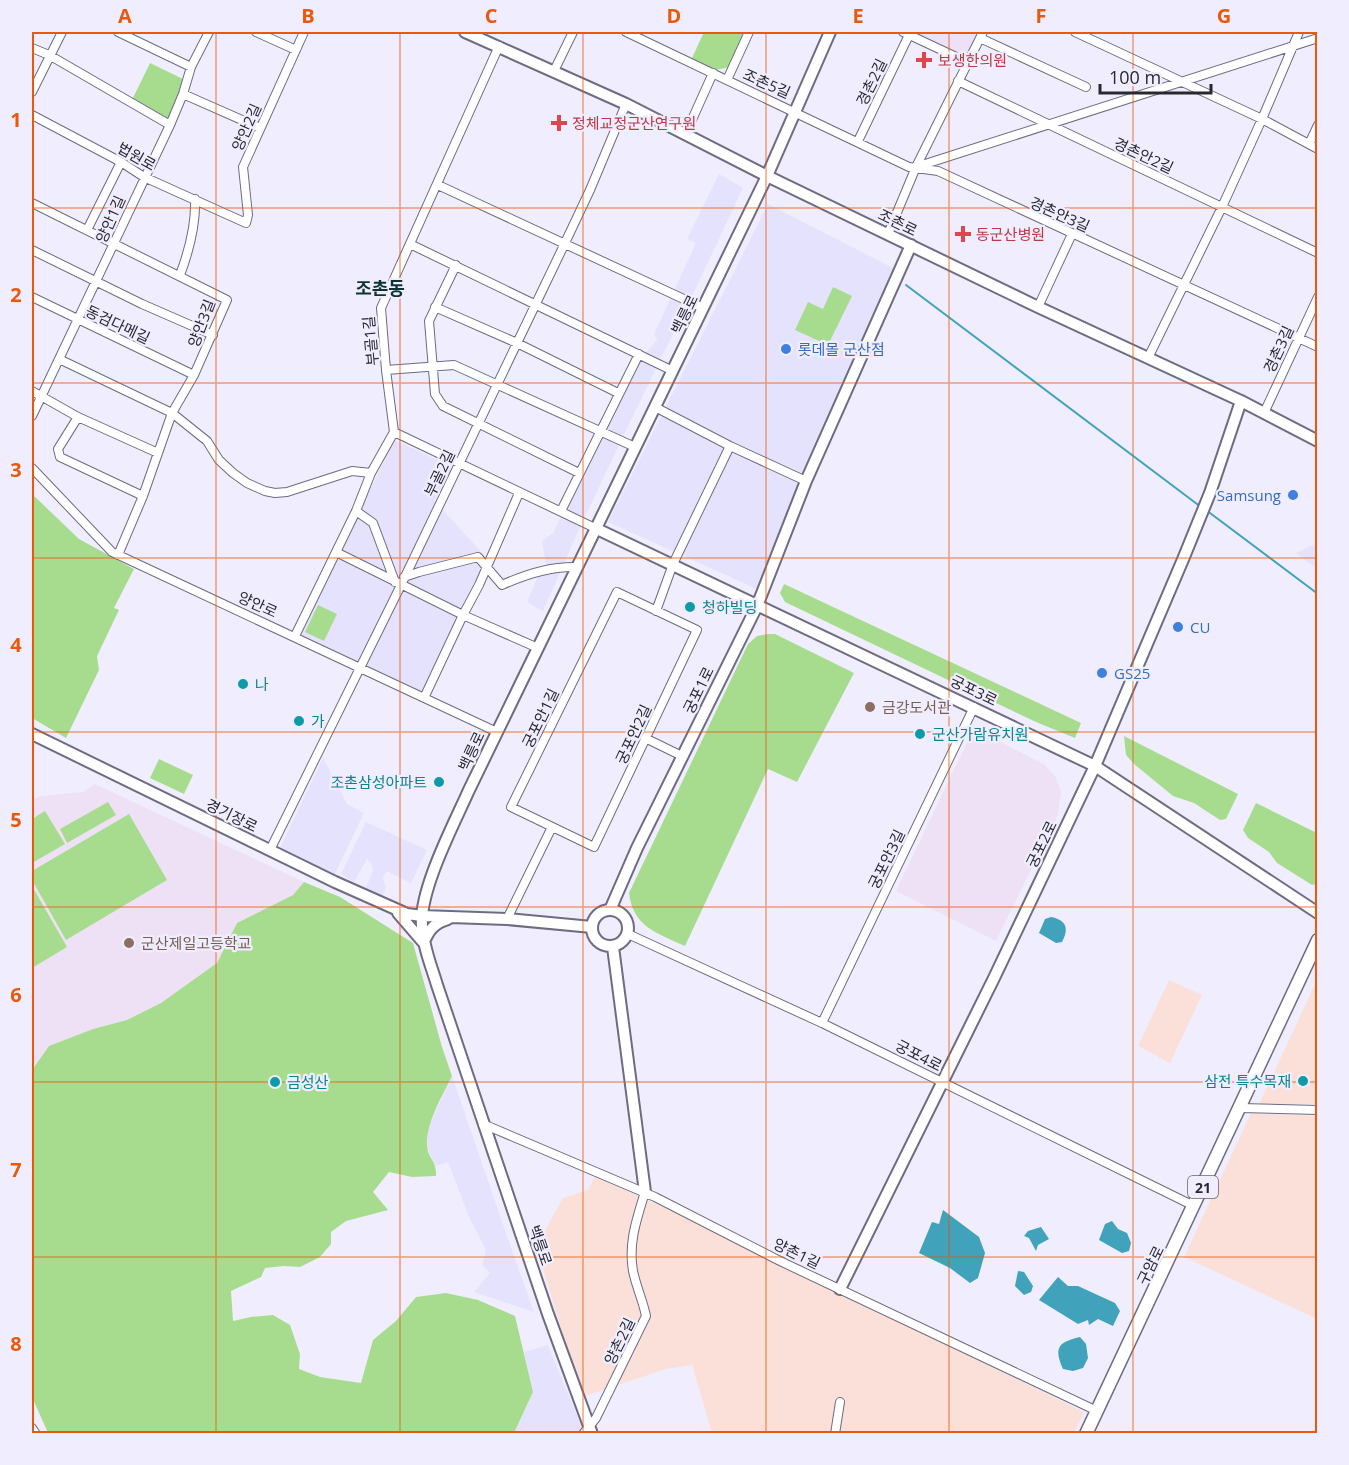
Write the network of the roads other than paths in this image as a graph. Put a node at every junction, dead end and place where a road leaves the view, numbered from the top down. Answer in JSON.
{"nodes":[{"id":1,"x":62,"y":32,"type":"edge"},
{"id":2,"x":118,"y":32,"type":"edge"},
{"id":3,"x":209,"y":32,"type":"edge"},
{"id":4,"x":256,"y":32,"type":"edge"},
{"id":5,"x":304,"y":32,"type":"edge"},
{"id":6,"x":465,"y":32,"type":"edge"},
{"id":7,"x":573,"y":32,"type":"edge"},
{"id":8,"x":626,"y":32,"type":"edge"},
{"id":9,"x":749,"y":32,"type":"edge"},
{"id":10,"x":830,"y":32,"type":"edge"},
{"id":11,"x":1075,"y":32,"type":"edge"},
{"id":12,"x":1299,"y":32,"type":"edge"},
{"id":13,"x":906,"y":33,"type":"edge"},
{"id":14,"x":982,"y":35,"type":"edge"},
{"id":15,"x":1317,"y":38,"type":"edge"},
{"id":16,"x":499,"y":46,"type":"junction"},
{"id":17,"x":1291,"y":47,"type":"junction"},
{"id":18,"x":32,"y":48,"type":"edge"},
{"id":19,"x":296,"y":50,"type":"junction"},
{"id":20,"x":49,"y":55,"type":"junction"},
{"id":21,"x":967,"y":62,"type":"junction"},
{"id":22,"x":191,"y":67,"type":"junction"},
{"id":23,"x":554,"y":71,"type":"junction"},
{"id":24,"x":713,"y":73,"type":"junction"},
{"id":25,"x":727,"y":80,"type":"junction"},
{"id":26,"x":958,"y":81,"type":"junction"},
{"id":27,"x":1182,"y":82,"type":"junction"},
{"id":28,"x":1086,"y":87,"type":"dead end"},
{"id":29,"x":32,"y":92,"type":"edge"},
{"id":30,"x":183,"y":94,"type":"junction"},
{"id":31,"x":626,"y":104,"type":"junction"},
{"id":32,"x":795,"y":111,"type":"junction"},
{"id":33,"x":32,"y":115,"type":"edge"},
{"id":34,"x":1262,"y":119,"type":"junction"},
{"id":35,"x":170,"y":125,"type":"junction"},
{"id":36,"x":1048,"y":125,"type":"junction"},
{"id":37,"x":1317,"y":125,"type":"edge"},
{"id":38,"x":260,"y":128,"type":"junction"},
{"id":39,"x":686,"y":133,"type":"junction"},
{"id":40,"x":858,"y":141,"type":"junction"},
{"id":41,"x":1309,"y":144,"type":"junction"},
{"id":42,"x":1317,"y":149,"type":"edge"},
{"id":43,"x":121,"y":162,"type":"junction"},
{"id":44,"x":916,"y":167,"type":"junction"},
{"id":45,"x":767,"y":176,"type":"junction"},
{"id":46,"x":144,"y":177,"type":"junction"},
{"id":47,"x":438,"y":185,"type":"junction"},
{"id":48,"x":195,"y":199,"type":"junction"},
{"id":49,"x":32,"y":203,"type":"edge"},
{"id":50,"x":1222,"y":207,"type":"junction"},
{"id":51,"x":232,"y":216,"type":"joint"},
{"id":52,"x":87,"y":230,"type":"junction"},
{"id":53,"x":888,"y":234,"type":"junction"},
{"id":54,"x":1072,"y":234,"type":"junction"},
{"id":55,"x":114,"y":242,"type":"junction"},
{"id":56,"x":566,"y":243,"type":"junction"},
{"id":57,"x":410,"y":244,"type":"junction"},
{"id":58,"x":911,"y":245,"type":"junction"},
{"id":59,"x":32,"y":250,"type":"edge"},
{"id":60,"x":1317,"y":253,"type":"edge"},
{"id":61,"x":456,"y":265,"type":"junction"},
{"id":62,"x":180,"y":275,"type":"junction"},
{"id":63,"x":97,"y":281,"type":"junction"},
{"id":64,"x":1182,"y":285,"type":"junction"},
{"id":65,"x":32,"y":297,"type":"edge"},
{"id":66,"x":1317,"y":297,"type":"edge"},
{"id":67,"x":536,"y":303,"type":"junction"},
{"id":68,"x":435,"y":307,"type":"junction"},
{"id":69,"x":1038,"y":307,"type":"junction"},
{"id":70,"x":703,"y":308,"type":"junction"},
{"id":71,"x":77,"y":320,"type":"junction"},
{"id":72,"x":213,"y":335,"type":"junction"},
{"id":73,"x":1298,"y":338,"type":"junction"},
{"id":74,"x":517,"y":343,"type":"junction"},
{"id":75,"x":1317,"y":347,"type":"edge"},
{"id":76,"x":639,"y":354,"type":"junction"},
{"id":77,"x":1148,"y":358,"type":"junction"},
{"id":78,"x":59,"y":359,"type":"junction"},
{"id":79,"x":432,"y":366,"type":"junction"},
{"id":80,"x":386,"y":370,"type":"junction"},
{"id":81,"x":673,"y":371,"type":"junction"},
{"id":82,"x":194,"y":375,"type":"junction"},
{"id":83,"x":497,"y":384,"type":"junction"},
{"id":84,"x":32,"y":391,"type":"edge"},
{"id":85,"x":618,"y":393,"type":"junction"},
{"id":86,"x":42,"y":396,"type":"junction"},
{"id":87,"x":1241,"y":401,"type":"junction"},
{"id":88,"x":655,"y":407,"type":"junction"},
{"id":89,"x":172,"y":413,"type":"junction"},
{"id":90,"x":1264,"y":413,"type":"junction"},
{"id":91,"x":32,"y":416,"type":"edge"},
{"id":92,"x":78,"y":417,"type":"junction"},
{"id":93,"x":477,"y":424,"type":"junction"},
{"id":94,"x":394,"y":432,"type":"junction"},
{"id":95,"x":599,"y":432,"type":"junction"},
{"id":96,"x":1317,"y":441,"type":"edge"},
{"id":97,"x":730,"y":446,"type":"junction"},
{"id":98,"x":634,"y":447,"type":"junction"},
{"id":99,"x":158,"y":453,"type":"junction"},
{"id":100,"x":459,"y":464,"type":"junction"},
{"id":101,"x":32,"y":468,"type":"edge"},
{"id":102,"x":579,"y":472,"type":"junction"},
{"id":103,"x":371,"y":473,"type":"junction"},
{"id":104,"x":806,"y":481,"type":"junction"},
{"id":105,"x":519,"y":493,"type":"junction"},
{"id":106,"x":143,"y":496,"type":"junction"},
{"id":107,"x":356,"y":511,"type":"junction"},
{"id":108,"x":561,"y":512,"type":"junction"},
{"id":109,"x":597,"y":529,"type":"junction"},
{"id":110,"x":336,"y":552,"type":"junction"},
{"id":111,"x":118,"y":555,"type":"junction"},
{"id":112,"x":673,"y":564,"type":"junction"},
{"id":113,"x":577,"y":567,"type":"junction"},
{"id":114,"x":486,"y":568,"type":"junction"},
{"id":115,"x":400,"y":581,"type":"junction"},
{"id":116,"x":757,"y":606,"type":"junction"},
{"id":117,"x":656,"y":611,"type":"junction"},
{"id":118,"x":463,"y":615,"type":"junction"},
{"id":119,"x":296,"y":636,"type":"junction"},
{"id":120,"x":538,"y":648,"type":"junction"},
{"id":121,"x":360,"y":668,"type":"junction"},
{"id":122,"x":424,"y":698,"type":"junction"},
{"id":123,"x":974,"y":707,"type":"junction"},
{"id":124,"x":497,"y":732,"type":"junction"},
{"id":125,"x":32,"y":734,"type":"edge"},
{"id":126,"x":645,"y":738,"type":"junction"},
{"id":127,"x":682,"y":756,"type":"junction"},
{"id":128,"x":1095,"y":766,"type":"junction"},
{"id":129,"x":552,"y":827,"type":"junction"},
{"id":130,"x":270,"y":850,"type":"junction"},
{"id":131,"x":438,"y":860,"type":"junction"},
{"id":132,"x":428,"y":892,"type":"junction"},
{"id":133,"x":396,"y":910,"type":"junction"},
{"id":134,"x":610,"y":910,"type":"junction"},
{"id":135,"x":1317,"y":913,"type":"edge"},
{"id":136,"x":422,"y":916,"type":"junction"},
{"id":137,"x":452,"y":917,"type":"junction"},
{"id":138,"x":507,"y":919,"type":"junction"},
{"id":139,"x":592,"y":927,"type":"junction"},
{"id":140,"x":628,"y":934,"type":"junction"},
{"id":141,"x":1317,"y":940,"type":"edge"},
{"id":142,"x":423,"y":942,"type":"junction"},
{"id":143,"x":613,"y":947,"type":"junction"},
{"id":144,"x":822,"y":1023,"type":"junction"},
{"id":145,"x":942,"y":1083,"type":"junction"},
{"id":146,"x":1240,"y":1108,"type":"junction"},
{"id":147,"x":1317,"y":1110,"type":"edge"},
{"id":148,"x":483,"y":1124,"type":"junction"},
{"id":149,"x":645,"y":1192,"type":"junction"},
{"id":150,"x":1194,"y":1206,"type":"junction"},
{"id":151,"x":840,"y":1289,"type":"junction"},
{"id":152,"x":840,"y":1402,"type":"dead end"},
{"id":153,"x":1097,"y":1411,"type":"junction"},
{"id":154,"x":32,"y":1428,"type":"edge"},
{"id":155,"x":588,"y":1432,"type":"edge"},
{"id":156,"x":36,"y":1434,"type":"edge"},
{"id":157,"x":835,"y":1434,"type":"edge"},
{"id":158,"x":1086,"y":1434,"type":"edge"}],
"edges":[{"from":1,"to":20,"type":"street"},
{"from":2,"to":22,"type":"street"},
{"from":3,"to":22,"type":"street","name":"양안1길"},
{"from":4,"to":19,"type":"street"},
{"from":5,"to":19,"type":"street","name":"양안2길"},
{"from":6,"to":16,"type":"street","name":"조촌로"},
{"from":7,"to":23,"type":"street"},
{"from":8,"to":24,"type":"street","name":"조촌5길"},
{"from":9,"to":25,"type":"street","name":"조촌5길"},
{"from":10,"to":32,"type":"street","name":"백릉로"},
{"from":11,"to":27,"type":"street"},
{"from":12,"to":17,"type":"street"},
{"from":13,"to":21,"type":"street","name":"경촌2길"},
{"from":13,"to":40,"type":"street","name":"경촌2길"},
{"from":14,"to":21,"type":"street"},
{"from":14,"to":28,"type":"street"},
{"from":15,"to":17,"type":"street"},
{"from":16,"to":23,"type":"street","name":"조촌로"},
{"from":16,"to":47,"type":"street","name":"부골1길"},
{"from":17,"to":27,"type":"street"},
{"from":17,"to":34,"type":"street"},
{"from":18,"to":20,"type":"street"},
{"from":19,"to":38,"type":"street","name":"양안2길"},
{"from":20,"to":29,"type":"street"},
{"from":20,"to":35,"type":"street"},
{"from":21,"to":26,"type":"street"},
{"from":22,"to":30,"type":"street","name":"양안1길"},
{"from":23,"to":31,"type":"street","name":"조촌로"},
{"from":24,"to":25,"type":"street","name":"조촌5길"},
{"from":24,"to":39,"type":"street"},
{"from":25,"to":32,"type":"street","name":"조촌5길"},
{"from":26,"to":36,"type":"street","name":"경촌안2길"},
{"from":26,"to":44,"type":"street"},
{"from":27,"to":34,"type":"street"},
{"from":27,"to":36,"type":"street"},
{"from":30,"to":35,"type":"street","name":"양안1길"},
{"from":30,"to":38,"type":"street"},
{"from":31,"to":39,"type":"street","name":"조촌로"},
{"from":31,"to":56,"type":"street","name":"부골2길"},
{"from":32,"to":40,"type":"street"},
{"from":32,"to":45,"type":"street","name":"백릉로"},
{"from":33,"to":43,"type":"street","name":"법원로"},
{"from":34,"to":41,"type":"street"},
{"from":34,"to":50,"type":"street"},
{"from":35,"to":46,"type":"street","name":"양안1길"},
{"from":36,"to":44,"type":"street"},
{"from":36,"to":50,"type":"street","name":"경촌안2길"},
{"from":37,"to":41,"type":"street"},
{"from":38,"to":51,"type":"street","name":"양안2길"},
{"from":39,"to":45,"type":"street","name":"조촌로"},
{"from":40,"to":44,"type":"street"},
{"from":41,"to":42,"type":"street"},
{"from":43,"to":46,"type":"street","name":"법원로"},
{"from":43,"to":52,"type":"street"},
{"from":44,"to":53,"type":"street"},
{"from":44,"to":54,"type":"street","name":"경촌안3길"},
{"from":45,"to":53,"type":"street","name":"조촌로"},
{"from":45,"to":70,"type":"street","name":"백릉로"},
{"from":46,"to":48,"type":"street","name":"법원로"},
{"from":46,"to":55,"type":"street","name":"양안1길"},
{"from":47,"to":56,"type":"street"},
{"from":47,"to":57,"type":"street","name":"부골1길"},
{"from":48,"to":51,"type":"street","name":"법원로"},
{"from":48,"to":62,"type":"street"},
{"from":49,"to":52,"type":"street","name":"양안3길"},
{"from":50,"to":60,"type":"street","name":"경촌안2길"},
{"from":50,"to":64,"type":"street"},
{"from":52,"to":55,"type":"street","name":"양안3길"},
{"from":53,"to":58,"type":"street","name":"조촌로"},
{"from":54,"to":64,"type":"street","name":"경촌안3길"},
{"from":54,"to":69,"type":"street"},
{"from":55,"to":62,"type":"street","name":"양안3길"},
{"from":55,"to":63,"type":"street","name":"양안1길"},
{"from":56,"to":67,"type":"street","name":"부골2길"},
{"from":56,"to":70,"type":"street"},
{"from":57,"to":61,"type":"street"},
{"from":57,"to":80,"type":"street","name":"부골1길"},
{"from":58,"to":69,"type":"street","name":"조촌로"},
{"from":58,"to":104,"type":"street","name":"궁포1로"},
{"from":59,"to":63,"type":"street"},
{"from":61,"to":67,"type":"street"},
{"from":61,"to":68,"type":"street"},
{"from":62,"to":72,"type":"street","name":"양안3길"},
{"from":63,"to":71,"type":"street","name":"양안1길"},
{"from":63,"to":72,"type":"street"},
{"from":64,"to":73,"type":"street","name":"경촌안3길"},
{"from":64,"to":77,"type":"street"},
{"from":65,"to":71,"type":"street","name":"동검다메길"},
{"from":66,"to":73,"type":"street","name":"경촌3길"},
{"from":67,"to":74,"type":"street","name":"부골2길"},
{"from":67,"to":76,"type":"street"},
{"from":68,"to":74,"type":"street"},
{"from":68,"to":79,"type":"street"},
{"from":69,"to":77,"type":"street","name":"조촌로"},
{"from":70,"to":81,"type":"street","name":"백릉로"},
{"from":71,"to":78,"type":"street","name":"양안1길"},
{"from":71,"to":82,"type":"street","name":"동검다메길"},
{"from":72,"to":82,"type":"street","name":"양안3길"},
{"from":73,"to":75,"type":"street","name":"경촌안3길"},
{"from":73,"to":90,"type":"street","name":"경촌3길"},
{"from":74,"to":83,"type":"street","name":"부골2길"},
{"from":74,"to":85,"type":"street"},
{"from":76,"to":81,"type":"street"},
{"from":76,"to":85,"type":"street"},
{"from":77,"to":87,"type":"street","name":"조촌로"},
{"from":78,"to":86,"type":"street","name":"양안1길"},
{"from":78,"to":89,"type":"street"},
{"from":79,"to":80,"type":"street"},
{"from":79,"to":83,"type":"street"},
{"from":79,"to":93,"type":"street"},
{"from":80,"to":94,"type":"street","name":"부골1길"},
{"from":81,"to":88,"type":"street","name":"백릉로"},
{"from":82,"to":89,"type":"street","name":"양안3길"},
{"from":83,"to":93,"type":"street","name":"부골2길"},
{"from":83,"to":95,"type":"street"},
{"from":84,"to":86,"type":"street"},
{"from":85,"to":95,"type":"street"},
{"from":86,"to":91,"type":"street","name":"양안1길"},
{"from":86,"to":92,"type":"street"},
{"from":87,"to":90,"type":"street","name":"조촌로"},
{"from":87,"to":128,"type":"street","name":"궁포2로"},
{"from":88,"to":97,"type":"street"},
{"from":88,"to":98,"type":"street","name":"백릉로"},
{"from":89,"to":99,"type":"street","name":"양안3길"},
{"from":89,"to":103,"type":"street"},
{"from":90,"to":96,"type":"street","name":"조촌로"},
{"from":92,"to":99,"type":"street"},
{"from":92,"to":106,"type":"street"},
{"from":93,"to":100,"type":"street","name":"부골2길"},
{"from":93,"to":102,"type":"street"},
{"from":94,"to":100,"type":"street"},
{"from":94,"to":103,"type":"street"},
{"from":95,"to":98,"type":"street"},
{"from":95,"to":102,"type":"street"},
{"from":97,"to":104,"type":"street"},
{"from":97,"to":112,"type":"street"},
{"from":98,"to":109,"type":"street","name":"백릉로"},
{"from":99,"to":106,"type":"street","name":"양안3길"},
{"from":100,"to":105,"type":"street"},
{"from":100,"to":115,"type":"street","name":"부골2길"},
{"from":101,"to":111,"type":"street","name":"양안로"},
{"from":102,"to":108,"type":"street"},
{"from":103,"to":107,"type":"street"},
{"from":104,"to":116,"type":"street","name":"궁포1로"},
{"from":105,"to":108,"type":"street"},
{"from":105,"to":114,"type":"street"},
{"from":106,"to":111,"type":"street","name":"양안3길"},
{"from":107,"to":110,"type":"street"},
{"from":107,"to":115,"type":"street"},
{"from":108,"to":109,"type":"street"},
{"from":109,"to":112,"type":"street","name":"궁포3로"},
{"from":109,"to":113,"type":"street","name":"백릉로"},
{"from":110,"to":115,"type":"street"},
{"from":110,"to":119,"type":"street"},
{"from":111,"to":119,"type":"street","name":"양안로"},
{"from":112,"to":116,"type":"street","name":"궁포3로"},
{"from":112,"to":117,"type":"street"},
{"from":113,"to":114,"type":"street"},
{"from":113,"to":120,"type":"street","name":"백릉로"},
{"from":114,"to":115,"type":"street"},
{"from":114,"to":118,"type":"street"},
{"from":115,"to":118,"type":"street"},
{"from":115,"to":121,"type":"street","name":"부골2길"},
{"from":116,"to":123,"type":"street","name":"궁포3로"},
{"from":116,"to":127,"type":"street","name":"궁포1로"},
{"from":117,"to":126,"type":"street","name":"궁포안2길"},
{"from":117,"to":129,"type":"street","name":"궁포안1길"},
{"from":118,"to":120,"type":"street"},
{"from":118,"to":122,"type":"street"},
{"from":119,"to":121,"type":"street","name":"양안로"},
{"from":120,"to":124,"type":"street","name":"백릉로"},
{"from":121,"to":122,"type":"street","name":"양안로"},
{"from":121,"to":130,"type":"street","name":"부골2길"},
{"from":122,"to":124,"type":"street","name":"양안로"},
{"from":123,"to":128,"type":"street","name":"궁포3로"},
{"from":123,"to":144,"type":"street","name":"궁포안3길"},
{"from":124,"to":131,"type":"street","name":"백릉로"},
{"from":125,"to":130,"type":"street","name":"경기장로"},
{"from":126,"to":127,"type":"street"},
{"from":126,"to":129,"type":"street","name":"궁포안2길"},
{"from":127,"to":134,"type":"street","name":"궁포1로"},
{"from":128,"to":135,"type":"street","name":"궁포3로"},
{"from":128,"to":145,"type":"street","name":"궁포2로"},
{"from":129,"to":138,"type":"street"},
{"from":130,"to":133,"type":"street","name":"경기장로"},
{"from":131,"to":132,"type":"street","name":"백릉로"},
{"from":131,"to":133,"type":"street"},
{"from":132,"to":136,"type":"street","name":"백릉로"},
{"from":132,"to":137,"type":"street"},
{"from":133,"to":136,"type":"street","name":"경기장로"},
{"from":133,"to":142,"type":"street"},
{"from":134,"to":139,"type":"street"},
{"from":134,"to":140,"type":"street"},
{"from":136,"to":137,"type":"street"},
{"from":136,"to":142,"type":"street","name":"백릉로"},
{"from":137,"to":138,"type":"street"},
{"from":137,"to":142,"type":"street"},
{"from":138,"to":139,"type":"street"},
{"from":139,"to":143,"type":"street"},
{"from":140,"to":143,"type":"street"},
{"from":140,"to":144,"type":"street","name":"궁포4로"},
{"from":141,"to":146,"type":"main road","name":"구암로","number":"21"},
{"from":142,"to":148,"type":"street","name":"백릉로"},
{"from":143,"to":149,"type":"street"},
{"from":144,"to":145,"type":"street","name":"궁포4로"},
{"from":145,"to":150,"type":"street","name":"궁포4로"},
{"from":145,"to":151,"type":"street","name":"궁포2로"},
{"from":146,"to":147,"type":"street"},
{"from":146,"to":150,"type":"main road","name":"구암로","number":"21"},
{"from":148,"to":149,"type":"street","name":"양촌1길"},
{"from":148,"to":155,"type":"street","name":"백릉로"},
{"from":149,"to":151,"type":"street","name":"양촌1길"},
{"from":149,"to":155,"type":"street","name":"양촌2길"},
{"from":150,"to":153,"type":"main road","name":"구암로","number":"21"},
{"from":151,"to":153,"type":"street","name":"양촌1길"},
{"from":152,"to":157,"type":"street"},
{"from":153,"to":158,"type":"main road","name":"구암로","number":"21"},
{"from":154,"to":156,"type":"street"}]}
